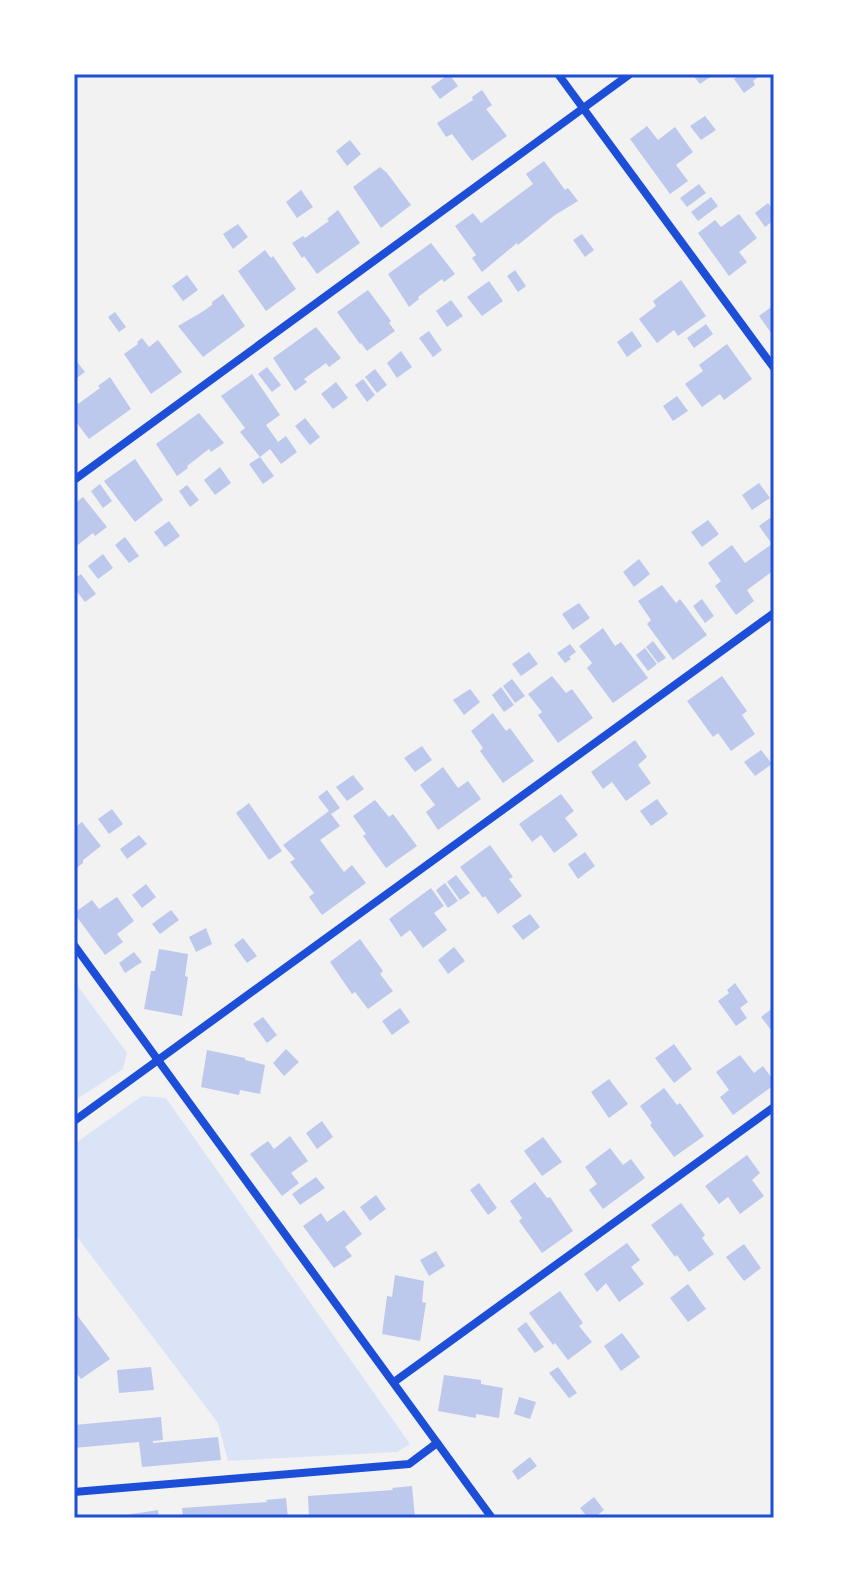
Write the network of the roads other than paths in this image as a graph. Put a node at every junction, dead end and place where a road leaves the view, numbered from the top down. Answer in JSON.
{"nodes":[{"id":1,"x":558,"y":74,"type":"edge"},
{"id":2,"x":630,"y":74,"type":"edge"},
{"id":3,"x":583,"y":108,"type":"junction"},
{"id":4,"x":774,"y":368,"type":"edge"},
{"id":5,"x":74,"y":480,"type":"edge"},
{"id":6,"x":774,"y":613,"type":"edge"},
{"id":7,"x":74,"y":945,"type":"edge"},
{"id":8,"x":158,"y":1060,"type":"junction"},
{"id":9,"x":774,"y":1107,"type":"edge"},
{"id":10,"x":74,"y":1121,"type":"edge"},
{"id":11,"x":394,"y":1382,"type":"junction"},
{"id":12,"x":437,"y":1443,"type":"junction"},
{"id":13,"x":74,"y":1492,"type":"edge"},
{"id":14,"x":492,"y":1518,"type":"edge"}],
"edges":[{"from":1,"to":3,"type":"street"},
{"from":2,"to":3,"type":"street"},
{"from":3,"to":4,"type":"street"},
{"from":3,"to":5,"type":"street"},
{"from":6,"to":8,"type":"street"},
{"from":7,"to":8,"type":"street"},
{"from":8,"to":10,"type":"street"},
{"from":8,"to":11,"type":"street"},
{"from":9,"to":11,"type":"street"},
{"from":11,"to":12,"type":"street"},
{"from":12,"to":13,"type":"street"},
{"from":12,"to":14,"type":"street"}]}
